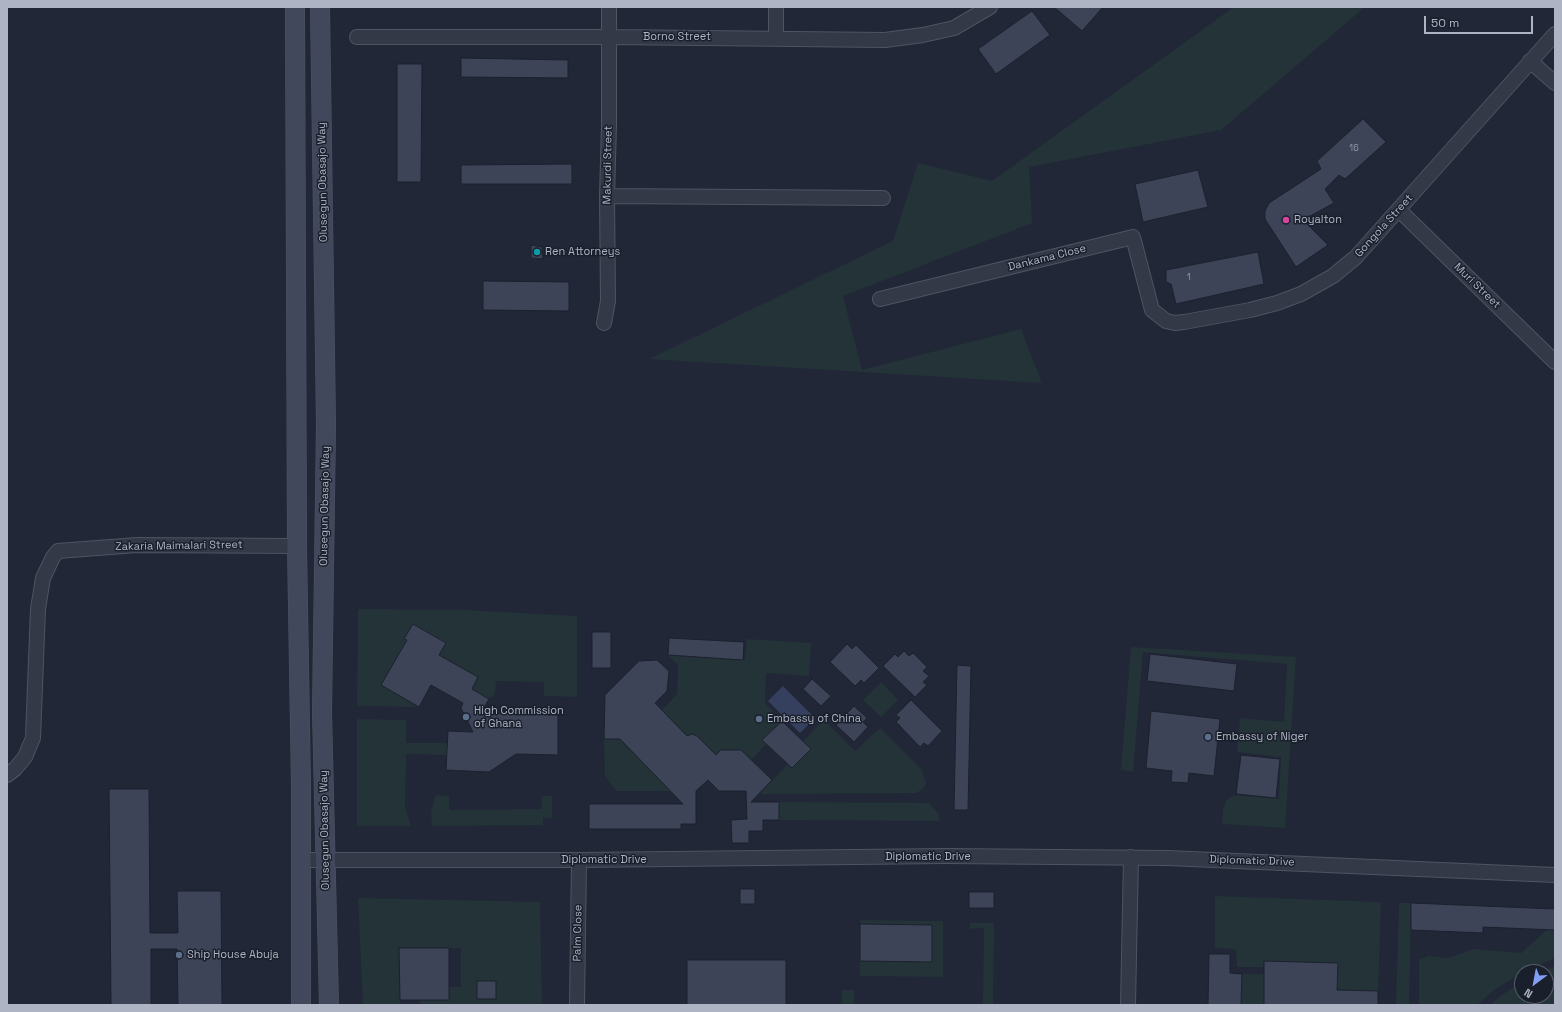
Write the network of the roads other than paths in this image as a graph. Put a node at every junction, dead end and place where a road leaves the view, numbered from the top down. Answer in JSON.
{"nodes":[{"id":1,"x":295,"y":7,"type":"edge"},
{"id":2,"x":320,"y":7,"type":"edge"},
{"id":3,"x":609,"y":7,"type":"edge"},
{"id":4,"x":776,"y":7,"type":"edge"},
{"id":5,"x":990,"y":7,"type":"edge"},
{"id":6,"x":1555,"y":34,"type":"edge"},
{"id":7,"x":357,"y":37,"type":"dead end"},
{"id":8,"x":609,"y":37,"type":"junction"},
{"id":9,"x":776,"y":38,"type":"junction"},
{"id":10,"x":1530,"y":61,"type":"junction"},
{"id":11,"x":1555,"y":83,"type":"edge"},
{"id":12,"x":607,"y":196,"type":"junction"},
{"id":13,"x":883,"y":198,"type":"dead end"},
{"id":14,"x":1399,"y":210,"type":"junction"},
{"id":15,"x":880,"y":299,"type":"dead end"},
{"id":16,"x":1158,"y":316,"type":"joint"},
{"id":17,"x":604,"y":323,"type":"dead end"},
{"id":18,"x":1555,"y":362,"type":"edge"},
{"id":19,"x":298,"y":546,"type":"junction"},
{"id":20,"x":299,"y":651,"type":"junction"},
{"id":21,"x":323,"y":653,"type":"junction"},
{"id":22,"x":7,"y":774,"type":"edge"},
{"id":23,"x":1131,"y":857,"type":"junction"},
{"id":24,"x":301,"y":860,"type":"junction"},
{"id":25,"x":326,"y":860,"type":"junction"},
{"id":26,"x":579,"y":860,"type":"junction"},
{"id":27,"x":1555,"y":875,"type":"edge"},
{"id":28,"x":301,"y":1005,"type":"edge"},
{"id":29,"x":329,"y":1005,"type":"edge"},
{"id":30,"x":577,"y":1005,"type":"edge"},
{"id":31,"x":1128,"y":1005,"type":"edge"}],
"edges":[{"from":1,"to":19,"type":"main road","name":"Olusegun Obasajo Way"},
{"from":2,"to":21,"type":"main road","name":"Olusegun Obasajo Way"},
{"from":3,"to":8,"type":"street","name":"Makurdi Street"},
{"from":4,"to":9,"type":"street"},
{"from":5,"to":9,"type":"street","name":"Borno Street"},
{"from":6,"to":10,"type":"street","name":"Gongola Street"},
{"from":7,"to":8,"type":"street","name":"Borno Street"},
{"from":8,"to":9,"type":"street","name":"Borno Street"},
{"from":8,"to":12,"type":"street","name":"Makurdi Street"},
{"from":10,"to":11,"type":"street"},
{"from":10,"to":14,"type":"street","name":"Gongola Street"},
{"from":12,"to":13,"type":"street"},
{"from":12,"to":17,"type":"street","name":"Makurdi Street"},
{"from":14,"to":16,"type":"street","name":"Gongola Street"},
{"from":14,"to":18,"type":"street","name":"Muri Street"},
{"from":15,"to":16,"type":"street","name":"Dankama Close"},
{"from":19,"to":20,"type":"main road","name":"Olusegun Obasajo Way"},
{"from":19,"to":22,"type":"street","name":"Zakaria Maimalari Street"},
{"from":20,"to":21,"type":"main road"},
{"from":20,"to":24,"type":"main road","name":"Olusegun Obasajo Way"},
{"from":21,"to":25,"type":"main road","name":"Olusegun Obasajo Way"},
{"from":23,"to":26,"type":"street","name":"Diplomatic Drive"},
{"from":23,"to":27,"type":"street","name":"Diplomatic Drive"},
{"from":23,"to":31,"type":"street"},
{"from":24,"to":25,"type":"street","name":"Diplomatic Drive"},
{"from":24,"to":28,"type":"main road","name":"Olusegun Obasajo Way"},
{"from":25,"to":26,"type":"street","name":"Diplomatic Drive"},
{"from":25,"to":29,"type":"main road","name":"Olusegun Obasajo Way"},
{"from":26,"to":30,"type":"street","name":"Palm Close"}]}
